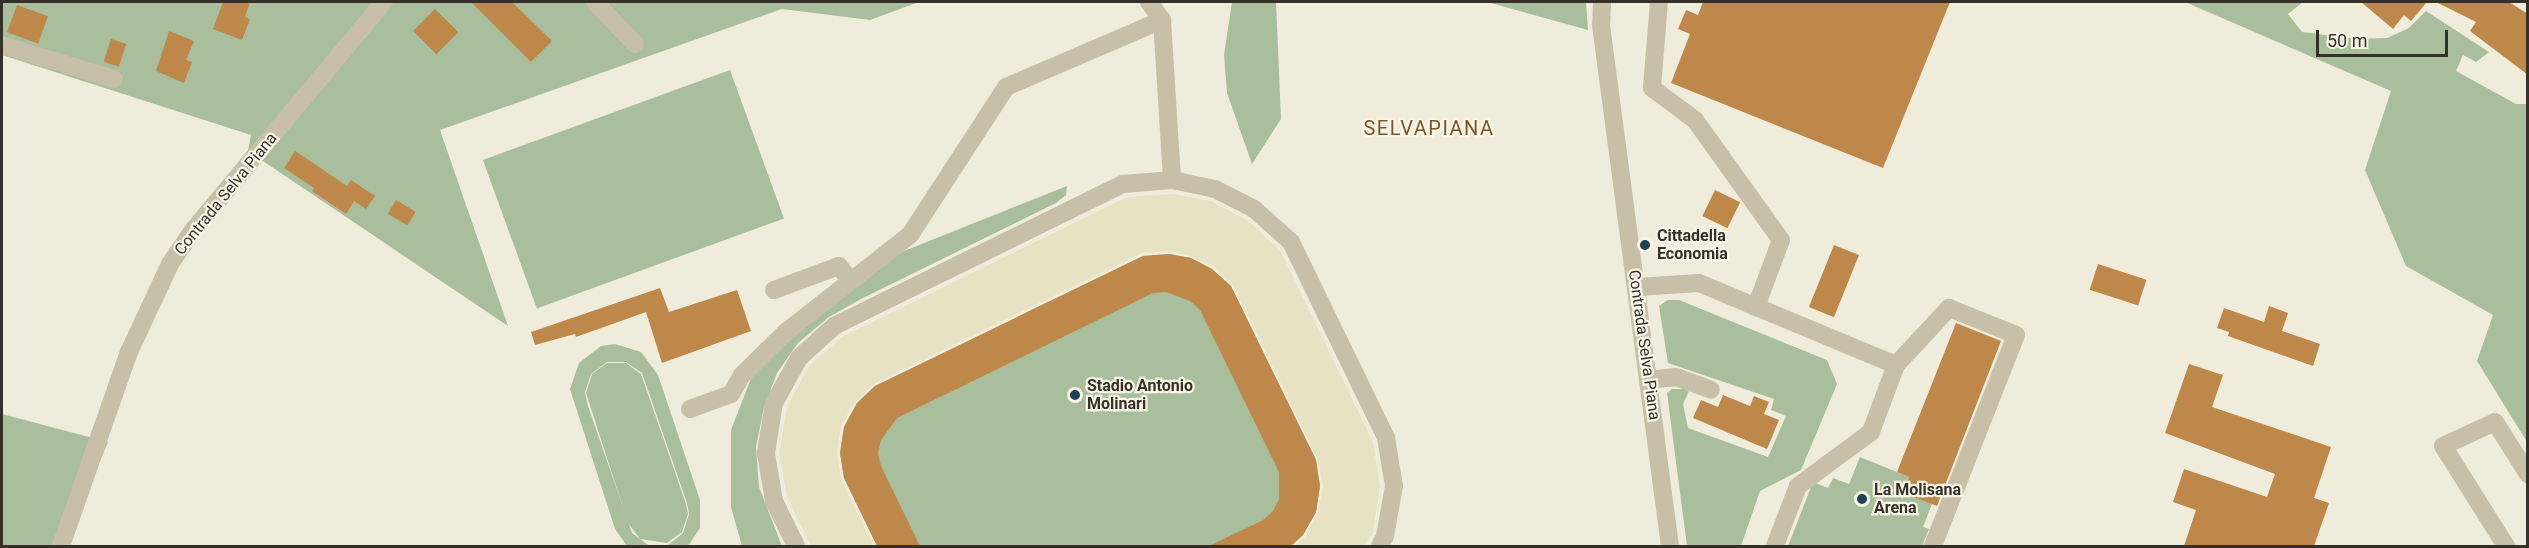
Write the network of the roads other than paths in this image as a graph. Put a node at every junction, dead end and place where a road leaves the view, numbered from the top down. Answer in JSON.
{"nodes":[{"id":1,"x":384,"y":2,"type":"edge"},
{"id":2,"x":595,"y":2,"type":"edge"},
{"id":3,"x":1149,"y":2,"type":"edge"},
{"id":4,"x":1602,"y":2,"type":"edge"},
{"id":5,"x":1659,"y":2,"type":"edge"},
{"id":6,"x":1161,"y":20,"type":"junction"},
{"id":7,"x":635,"y":44,"type":"dead end"},
{"id":8,"x":2,"y":45,"type":"edge"},
{"id":9,"x":114,"y":79,"type":"dead end"},
{"id":10,"x":1172,"y":180,"type":"junction"},
{"id":11,"x":850,"y":280,"type":"junction"},
{"id":12,"x":1636,"y":287,"type":"junction"},
{"id":13,"x":774,"y":290,"type":"dead end"},
{"id":14,"x":1756,"y":307,"type":"junction"},
{"id":15,"x":1896,"y":365,"type":"junction"},
{"id":16,"x":1648,"y":380,"type":"junction"},
{"id":17,"x":1712,"y":390,"type":"dead end"},
{"id":18,"x":690,"y":409,"type":"dead end"},
{"id":19,"x":2528,"y":474,"type":"edge"},
{"id":20,"x":61,"y":546,"type":"edge"},
{"id":21,"x":796,"y":546,"type":"edge"},
{"id":22,"x":1380,"y":546,"type":"edge"},
{"id":23,"x":1670,"y":546,"type":"edge"},
{"id":24,"x":1775,"y":546,"type":"edge"},
{"id":25,"x":1933,"y":546,"type":"edge"},
{"id":26,"x":2506,"y":546,"type":"edge"}],
"edges":[{"from":1,"to":20,"type":"street","name":"Contrada Selva Piana"},
{"from":2,"to":7,"type":"street"},
{"from":3,"to":6,"type":"street"},
{"from":4,"to":12,"type":"street","name":"Contrada Selva Piana"},
{"from":5,"to":14,"type":"street"},
{"from":6,"to":10,"type":"street"},
{"from":6,"to":11,"type":"street"},
{"from":8,"to":9,"type":"street"},
{"from":10,"to":21,"type":"street"},
{"from":10,"to":22,"type":"street"},
{"from":11,"to":13,"type":"street"},
{"from":11,"to":18,"type":"street"},
{"from":12,"to":14,"type":"street"},
{"from":12,"to":16,"type":"street","name":"Contrada Selva Piana"},
{"from":14,"to":15,"type":"street"},
{"from":15,"to":24,"type":"street"},
{"from":15,"to":25,"type":"street"},
{"from":16,"to":17,"type":"street"},
{"from":16,"to":23,"type":"street","name":"Contrada Selva Piana"},
{"from":19,"to":26,"type":"street"}]}
